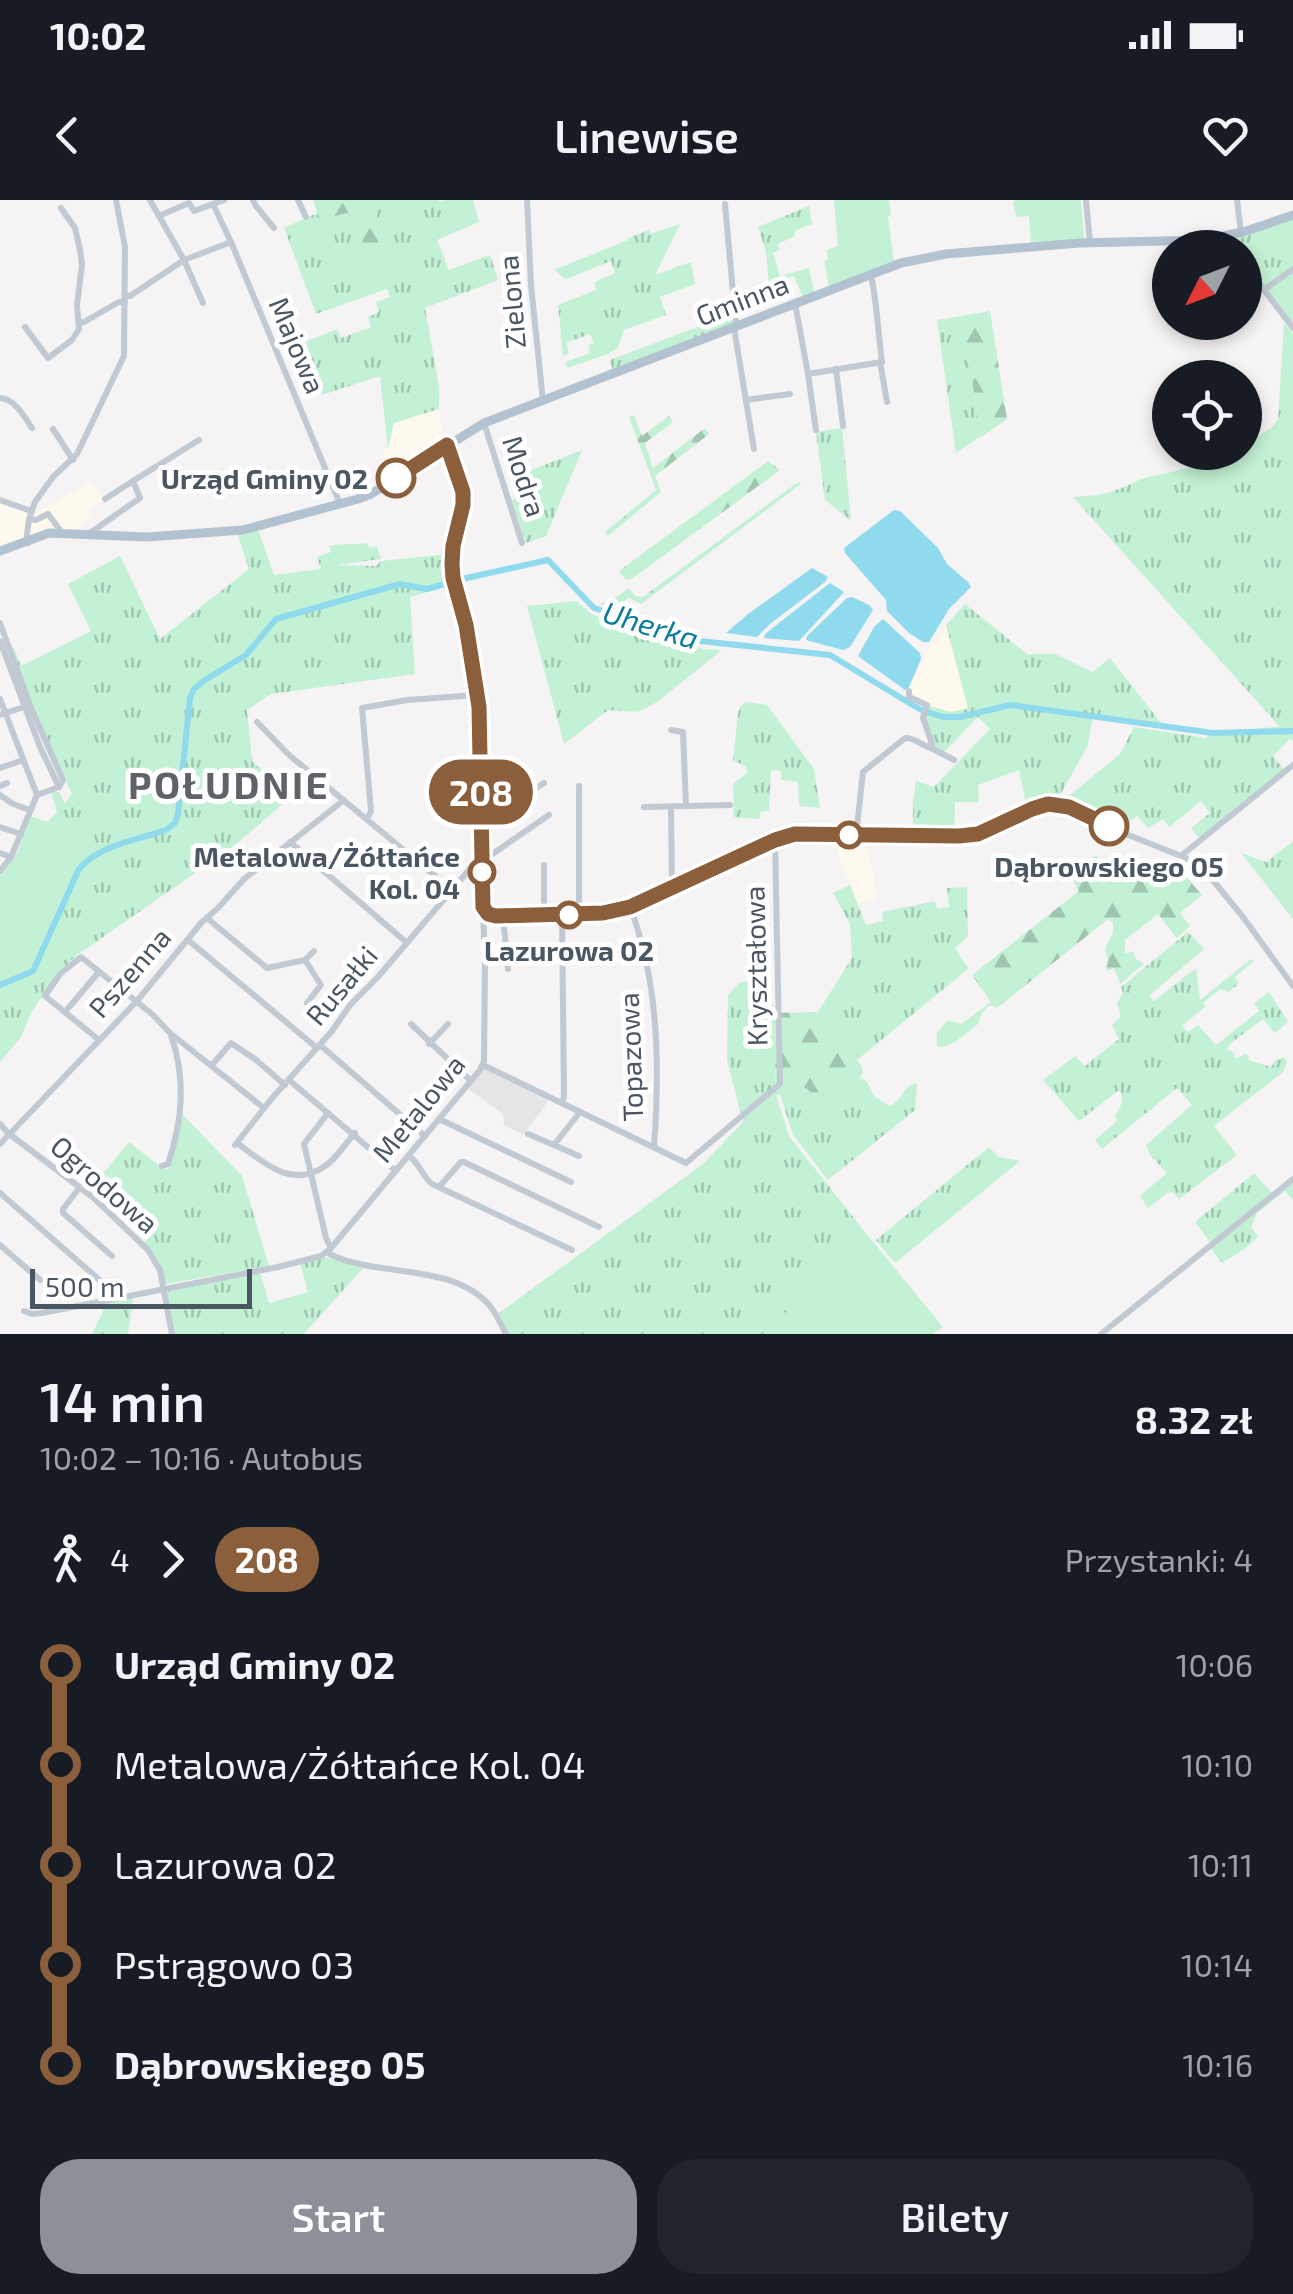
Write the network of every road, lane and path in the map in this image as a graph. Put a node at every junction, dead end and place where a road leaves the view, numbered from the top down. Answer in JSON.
{"nodes":[{"id":1,"x":116,"y":200,"type":"edge"},
{"id":2,"x":150,"y":200,"type":"edge"},
{"id":3,"x":224,"y":200,"type":"edge"},
{"id":4,"x":253,"y":200,"type":"edge"},
{"id":5,"x":298,"y":200,"type":"edge"},
{"id":6,"x":528,"y":200,"type":"edge"},
{"id":7,"x":1086,"y":200,"type":"edge"},
{"id":8,"x":1236,"y":200,"type":"edge"},
{"id":9,"x":203,"y":204,"type":"edge"},
{"id":10,"x":214,"y":204,"type":"junction"},
{"id":11,"x":724,"y":204,"type":"dead end"},
{"id":12,"x":61,"y":208,"type":"dead end"},
{"id":13,"x":1293,"y":214,"type":"edge"},
{"id":14,"x":160,"y":216,"type":"junction"},
{"id":15,"x":306,"y":217,"type":"dead end"},
{"id":16,"x":274,"y":228,"type":"dead end"},
{"id":17,"x":1241,"y":230,"type":"edge"},
{"id":18,"x":1249,"y":230,"type":"edge"},
{"id":19,"x":231,"y":242,"type":"junction"},
{"id":20,"x":1152,"y":242,"type":"edge"},
{"id":21,"x":1090,"y":243,"type":"junction"},
{"id":22,"x":184,"y":260,"type":"junction"},
{"id":23,"x":1293,"y":269,"type":"edge"},
{"id":24,"x":871,"y":273,"type":"junction"},
{"id":25,"x":1262,"y":287,"type":"edge"},
{"id":26,"x":1264,"y":290,"type":"junction"},
{"id":27,"x":125,"y":299,"type":"junction"},
{"id":28,"x":203,"y":303,"type":"dead end"},
{"id":29,"x":794,"y":303,"type":"junction"},
{"id":30,"x":78,"y":323,"type":"junction"},
{"id":31,"x":735,"y":326,"type":"junction"},
{"id":32,"x":25,"y":327,"type":"dead end"},
{"id":33,"x":1293,"y":328,"type":"edge"},
{"id":34,"x":880,"y":362,"type":"junction"},
{"id":35,"x":836,"y":369,"type":"junction"},
{"id":36,"x":808,"y":374,"type":"junction"},
{"id":37,"x":790,"y":394,"type":"dead end"},
{"id":38,"x":0,"y":398,"type":"edge"},
{"id":39,"x":543,"y":400,"type":"junction"},
{"id":40,"x":746,"y":400,"type":"junction"},
{"id":41,"x":886,"y":402,"type":"dead end"},
{"id":42,"x":484,"y":423,"type":"junction"},
{"id":43,"x":843,"y":426,"type":"dead end"},
{"id":44,"x":32,"y":428,"type":"dead end"},
{"id":45,"x":53,"y":430,"type":"dead end"},
{"id":46,"x":816,"y":430,"type":"dead end"},
{"id":47,"x":199,"y":440,"type":"dead end"},
{"id":48,"x":447,"y":445,"type":"junction"},
{"id":49,"x":754,"y":449,"type":"dead end"},
{"id":50,"x":73,"y":460,"type":"junction"},
{"id":51,"x":133,"y":481,"type":"junction"},
{"id":52,"x":105,"y":499,"type":"dead end"},
{"id":53,"x":0,"y":500,"type":"edge"},
{"id":54,"x":340,"y":504,"type":"junction"},
{"id":55,"x":39,"y":534,"type":"junction"},
{"id":56,"x":86,"y":536,"type":"junction"},
{"id":57,"x":522,"y":543,"type":"dead end"},
{"id":58,"x":0,"y":553,"type":"edge"},
{"id":59,"x":0,"y":623,"type":"edge"},
{"id":60,"x":0,"y":641,"type":"edge"},
{"id":61,"x":909,"y":691,"type":"dead end"},
{"id":62,"x":477,"y":695,"type":"junction"},
{"id":63,"x":0,"y":698,"type":"edge"},
{"id":64,"x":24,"y":706,"type":"junction"},
{"id":65,"x":3,"y":714,"type":"edge"},
{"id":66,"x":258,"y":722,"type":"dead end"},
{"id":67,"x":671,"y":730,"type":"dead end"},
{"id":68,"x":929,"y":747,"type":"junction"},
{"id":69,"x":23,"y":760,"type":"junction"},
{"id":70,"x":954,"y":760,"type":"dead end"},
{"id":71,"x":1293,"y":764,"type":"edge"},
{"id":72,"x":0,"y":768,"type":"edge"},
{"id":73,"x":544,"y":783,"type":"dead end"},
{"id":74,"x":579,"y":786,"type":"dead end"},
{"id":75,"x":59,"y":787,"type":"junction"},
{"id":76,"x":0,"y":794,"type":"edge"},
{"id":77,"x":37,"y":796,"type":"junction"},
{"id":78,"x":344,"y":800,"type":"junction"},
{"id":79,"x":730,"y":804,"type":"dead end"},
{"id":80,"x":686,"y":806,"type":"junction"},
{"id":81,"x":644,"y":807,"type":"dead end"},
{"id":82,"x":671,"y":807,"type":"junction"},
{"id":83,"x":30,"y":810,"type":"junction"},
{"id":84,"x":549,"y":815,"type":"dead end"},
{"id":85,"x":367,"y":819,"type":"junction"},
{"id":86,"x":481,"y":824,"type":"junction"},
{"id":87,"x":0,"y":827,"type":"edge"},
{"id":88,"x":21,"y":834,"type":"junction"},
{"id":89,"x":856,"y":835,"type":"junction"},
{"id":90,"x":775,"y":840,"type":"junction"},
{"id":91,"x":290,"y":842,"type":"junction"},
{"id":92,"x":0,"y":853,"type":"edge"},
{"id":93,"x":1181,"y":856,"type":"junction"},
{"id":94,"x":11,"y":857,"type":"junction"},
{"id":95,"x":481,"y":860,"type":"junction"},
{"id":96,"x":544,"y":866,"type":"dead end"},
{"id":97,"x":0,"y":871,"type":"edge"},
{"id":98,"x":672,"y":889,"type":"junction"},
{"id":99,"x":452,"y":890,"type":"junction"},
{"id":100,"x":630,"y":907,"type":"junction"},
{"id":101,"x":491,"y":914,"type":"junction"},
{"id":102,"x":580,"y":914,"type":"junction"},
{"id":103,"x":562,"y":915,"type":"junction"},
{"id":104,"x":544,"y":916,"type":"junction"},
{"id":105,"x":207,"y":918,"type":"junction"},
{"id":106,"x":188,"y":940,"type":"junction"},
{"id":107,"x":406,"y":942,"type":"junction"},
{"id":108,"x":314,"y":951,"type":"dead end"},
{"id":109,"x":305,"y":960,"type":"junction"},
{"id":110,"x":508,"y":969,"type":"dead end"},
{"id":111,"x":98,"y":973,"type":"junction"},
{"id":112,"x":1293,"y":986,"type":"edge"},
{"id":113,"x":136,"y":1002,"type":"junction"},
{"id":114,"x":307,"y":1003,"type":"dead end"},
{"id":115,"x":66,"y":1012,"type":"junction"},
{"id":116,"x":411,"y":1024,"type":"dead end"},
{"id":117,"x":448,"y":1024,"type":"dead end"},
{"id":118,"x":170,"y":1033,"type":"junction"},
{"id":119,"x":99,"y":1040,"type":"junction"},
{"id":120,"x":430,"y":1044,"type":"junction"},
{"id":121,"x":318,"y":1047,"type":"junction"},
{"id":122,"x":212,"y":1065,"type":"junction"},
{"id":123,"x":484,"y":1065,"type":"junction"},
{"id":124,"x":287,"y":1082,"type":"junction"},
{"id":125,"x":471,"y":1082,"type":"junction"},
{"id":126,"x":562,"y":1103,"type":"junction"},
{"id":127,"x":264,"y":1108,"type":"junction"},
{"id":128,"x":328,"y":1112,"type":"junction"},
{"id":129,"x":580,"y":1112,"type":"junction"},
{"id":130,"x":439,"y":1120,"type":"junction"},
{"id":131,"x":0,"y":1124,"type":"edge"},
{"id":132,"x":8,"y":1134,"type":"junction"},
{"id":133,"x":354,"y":1134,"type":"junction"},
{"id":134,"x":528,"y":1134,"type":"dead end"},
{"id":135,"x":425,"y":1136,"type":"junction"},
{"id":136,"x":0,"y":1144,"type":"edge"},
{"id":137,"x":554,"y":1144,"type":"junction"},
{"id":138,"x":654,"y":1147,"type":"junction"},
{"id":139,"x":409,"y":1156,"type":"junction"},
{"id":140,"x":579,"y":1156,"type":"dead end"},
{"id":141,"x":162,"y":1166,"type":"dead end"},
{"id":142,"x":396,"y":1171,"type":"junction"},
{"id":143,"x":310,"y":1173,"type":"junction"},
{"id":144,"x":1293,"y":1178,"type":"edge"},
{"id":145,"x":571,"y":1182,"type":"dead end"},
{"id":146,"x":440,"y":1187,"type":"junction"},
{"id":147,"x":80,"y":1188,"type":"junction"},
{"id":148,"x":0,"y":1193,"type":"edge"},
{"id":149,"x":599,"y":1227,"type":"dead end"},
{"id":150,"x":0,"y":1245,"type":"edge"},
{"id":151,"x":329,"y":1250,"type":"junction"},
{"id":152,"x":572,"y":1250,"type":"dead end"},
{"id":153,"x":112,"y":1256,"type":"dead end"},
{"id":154,"x":40,"y":1280,"type":"dead end"},
{"id":155,"x":164,"y":1289,"type":"junction"},
{"id":156,"x":120,"y":1298,"type":"junction"},
{"id":157,"x":24,"y":1311,"type":"dead end"},
{"id":158,"x":172,"y":1334,"type":"edge"},
{"id":159,"x":506,"y":1334,"type":"edge"},
{"id":160,"x":1101,"y":1334,"type":"edge"}],
"edges":[{"from":1,"to":27,"type":"street"},
{"from":2,"to":14,"type":"street"},
{"from":3,"to":10,"type":"street"},
{"from":4,"to":16,"type":"street"},
{"from":5,"to":15,"type":"street"},
{"from":6,"to":39,"type":"street","name":"Zielona"},
{"from":7,"to":21,"type":"street"},
{"from":8,"to":17,"type":"street"},
{"from":9,"to":10,"type":"street"},
{"from":9,"to":14,"type":"street"},
{"from":10,"to":19,"type":"street","name":"Majowa"},
{"from":11,"to":31,"type":"street"},
{"from":12,"to":30,"type":"street"},
{"from":13,"to":18,"type":"main road","name":"Gminna"},
{"from":14,"to":22,"type":"street"},
{"from":19,"to":22,"type":"street"},
{"from":19,"to":54,"type":"street","name":"Majowa"},
{"from":20,"to":21,"type":"main road","name":"Gminna"},
{"from":21,"to":24,"type":"main road","name":"Gminna"},
{"from":22,"to":27,"type":"street"},
{"from":22,"to":28,"type":"street"},
{"from":23,"to":26,"type":"street"},
{"from":24,"to":29,"type":"main road","name":"Gminna"},
{"from":24,"to":34,"type":"street"},
{"from":25,"to":26,"type":"street"},
{"from":26,"to":33,"type":"street"},
{"from":27,"to":30,"type":"street"},
{"from":27,"to":50,"type":"street"},
{"from":29,"to":31,"type":"main road","name":"Gminna"},
{"from":29,"to":36,"type":"street"},
{"from":30,"to":32,"type":"street"},
{"from":31,"to":39,"type":"main road","name":"Gminna"},
{"from":31,"to":40,"type":"street"},
{"from":34,"to":35,"type":"street"},
{"from":34,"to":41,"type":"street"},
{"from":35,"to":36,"type":"street"},
{"from":35,"to":43,"type":"street"},
{"from":36,"to":46,"type":"street"},
{"from":37,"to":40,"type":"street"},
{"from":38,"to":44,"type":"street"},
{"from":39,"to":42,"type":"main road","name":"Gminna"},
{"from":40,"to":49,"type":"street"},
{"from":42,"to":48,"type":"main road","name":"Gminna"},
{"from":42,"to":57,"type":"street","name":"Modra"},
{"from":45,"to":50,"type":"street"},
{"from":47,"to":51,"type":"street"},
{"from":48,"to":54,"type":"main road","name":"Gminna"},
{"from":48,"to":62,"type":"street","name":"Metalowa"},
{"from":50,"to":55,"type":"street"},
{"from":51,"to":52,"type":"street"},
{"from":51,"to":56,"type":"street"},
{"from":53,"to":55,"type":"street"},
{"from":54,"to":56,"type":"main road","name":"Gminna"},
{"from":55,"to":56,"type":"main road","name":"Gminna"},
{"from":55,"to":58,"type":"main road"},
{"from":59,"to":75,"type":"street"},
{"from":60,"to":64,"type":"street"},
{"from":61,"to":68,"type":"street"},
{"from":62,"to":85,"type":"street"},
{"from":62,"to":86,"type":"street","name":"Metalowa"},
{"from":63,"to":65,"type":"street"},
{"from":64,"to":65,"type":"street"},
{"from":64,"to":75,"type":"street"},
{"from":65,"to":69,"type":"street"},
{"from":66,"to":78,"type":"street"},
{"from":67,"to":80,"type":"street"},
{"from":68,"to":70,"type":"street"},
{"from":68,"to":89,"type":"street"},
{"from":69,"to":72,"type":"street"},
{"from":69,"to":77,"type":"street"},
{"from":71,"to":93,"type":"street"},
{"from":73,"to":86,"type":"street"},
{"from":74,"to":102,"type":"street"},
{"from":75,"to":77,"type":"street"},
{"from":76,"to":83,"type":"street"},
{"from":77,"to":83,"type":"street"},
{"from":78,"to":85,"type":"street"},
{"from":78,"to":91,"type":"street","name":"Pszenna"},
{"from":79,"to":80,"type":"street"},
{"from":80,"to":82,"type":"street"},
{"from":81,"to":82,"type":"street"},
{"from":82,"to":98,"type":"street"},
{"from":83,"to":88,"type":"street"},
{"from":84,"to":95,"type":"street"},
{"from":85,"to":99,"type":"street"},
{"from":86,"to":95,"type":"street","name":"Metalowa"},
{"from":87,"to":88,"type":"street"},
{"from":88,"to":94,"type":"street"},
{"from":89,"to":90,"type":"street"},
{"from":89,"to":93,"type":"street"},
{"from":90,"to":98,"type":"street"},
{"from":90,"to":138,"type":"street","name":"Kryształowa"},
{"from":91,"to":105,"type":"street","name":"Pszenna"},
{"from":91,"to":107,"type":"street"},
{"from":92,"to":94,"type":"street"},
{"from":93,"to":112,"type":"street"},
{"from":94,"to":97,"type":"street"},
{"from":95,"to":99,"type":"street"},
{"from":95,"to":101,"type":"street","name":"Metalowa"},
{"from":96,"to":104,"type":"street"},
{"from":98,"to":100,"type":"street"},
{"from":99,"to":107,"type":"street","name":"Rusałki"},
{"from":100,"to":102,"type":"street"},
{"from":100,"to":138,"type":"street","name":"Topazowa"},
{"from":101,"to":104,"type":"street"},
{"from":101,"to":110,"type":"street"},
{"from":101,"to":123,"type":"street","name":"Metalowa"},
{"from":102,"to":103,"type":"street"},
{"from":103,"to":104,"type":"street"},
{"from":103,"to":126,"type":"street"},
{"from":105,"to":106,"type":"street","name":"Pszenna"},
{"from":105,"to":109,"type":"street"},
{"from":106,"to":113,"type":"street","name":"Pszenna"},
{"from":106,"to":121,"type":"street"},
{"from":107,"to":121,"type":"street","name":"Rusałki"},
{"from":108,"to":109,"type":"street"},
{"from":109,"to":114,"type":"street"},
{"from":111,"to":113,"type":"street"},
{"from":111,"to":115,"type":"street"},
{"from":111,"to":115,"type":"street"},
{"from":113,"to":118,"type":"street"},
{"from":113,"to":119,"type":"street","name":"Pszenna"},
{"from":115,"to":119,"type":"street"},
{"from":116,"to":120,"type":"street"},
{"from":117,"to":120,"type":"street"},
{"from":118,"to":122,"type":"street"},
{"from":118,"to":141,"type":"street"},
{"from":119,"to":132,"type":"street","name":"Pszenna"},
{"from":120,"to":125,"type":"street"},
{"from":121,"to":124,"type":"street","name":"Rusałki"},
{"from":121,"to":135,"type":"street"},
{"from":122,"to":124,"type":"street"},
{"from":122,"to":127,"type":"street"},
{"from":123,"to":125,"type":"street","name":"Metalowa"},
{"from":123,"to":126,"type":"street"},
{"from":124,"to":127,"type":"street","name":"Rusałki"},
{"from":124,"to":128,"type":"street"},
{"from":125,"to":130,"type":"street","name":"Metalowa"},
{"from":126,"to":129,"type":"street"},
{"from":127,"to":143,"type":"street","name":"Rusałki"},
{"from":128,"to":133,"type":"street"},
{"from":128,"to":143,"type":"street"},
{"from":129,"to":137,"type":"street"},
{"from":129,"to":138,"type":"street"},
{"from":130,"to":135,"type":"street","name":"Metalowa"},
{"from":130,"to":145,"type":"street"},
{"from":131,"to":132,"type":"street","name":"Ogrodowa"},
{"from":132,"to":136,"type":"street","name":"Pszenna"},
{"from":132,"to":147,"type":"street","name":"Ogrodowa"},
{"from":133,"to":142,"type":"street"},
{"from":133,"to":143,"type":"street"},
{"from":134,"to":137,"type":"street"},
{"from":135,"to":139,"type":"street","name":"Metalowa"},
{"from":137,"to":140,"type":"street"},
{"from":139,"to":142,"type":"street","name":"Metalowa"},
{"from":139,"to":146,"type":"street"},
{"from":142,"to":151,"type":"street","name":"Metalowa"},
{"from":143,"to":151,"type":"street"},
{"from":144,"to":160,"type":"street"},
{"from":146,"to":149,"type":"street"},
{"from":146,"to":152,"type":"street"},
{"from":147,"to":153,"type":"street"},
{"from":147,"to":155,"type":"street","name":"Ogrodowa"},
{"from":148,"to":156,"type":"street"},
{"from":150,"to":154,"type":"street"},
{"from":151,"to":155,"type":"street"},
{"from":151,"to":159,"type":"street"},
{"from":155,"to":156,"type":"street"},
{"from":155,"to":158,"type":"street"},
{"from":156,"to":157,"type":"street"}]}
